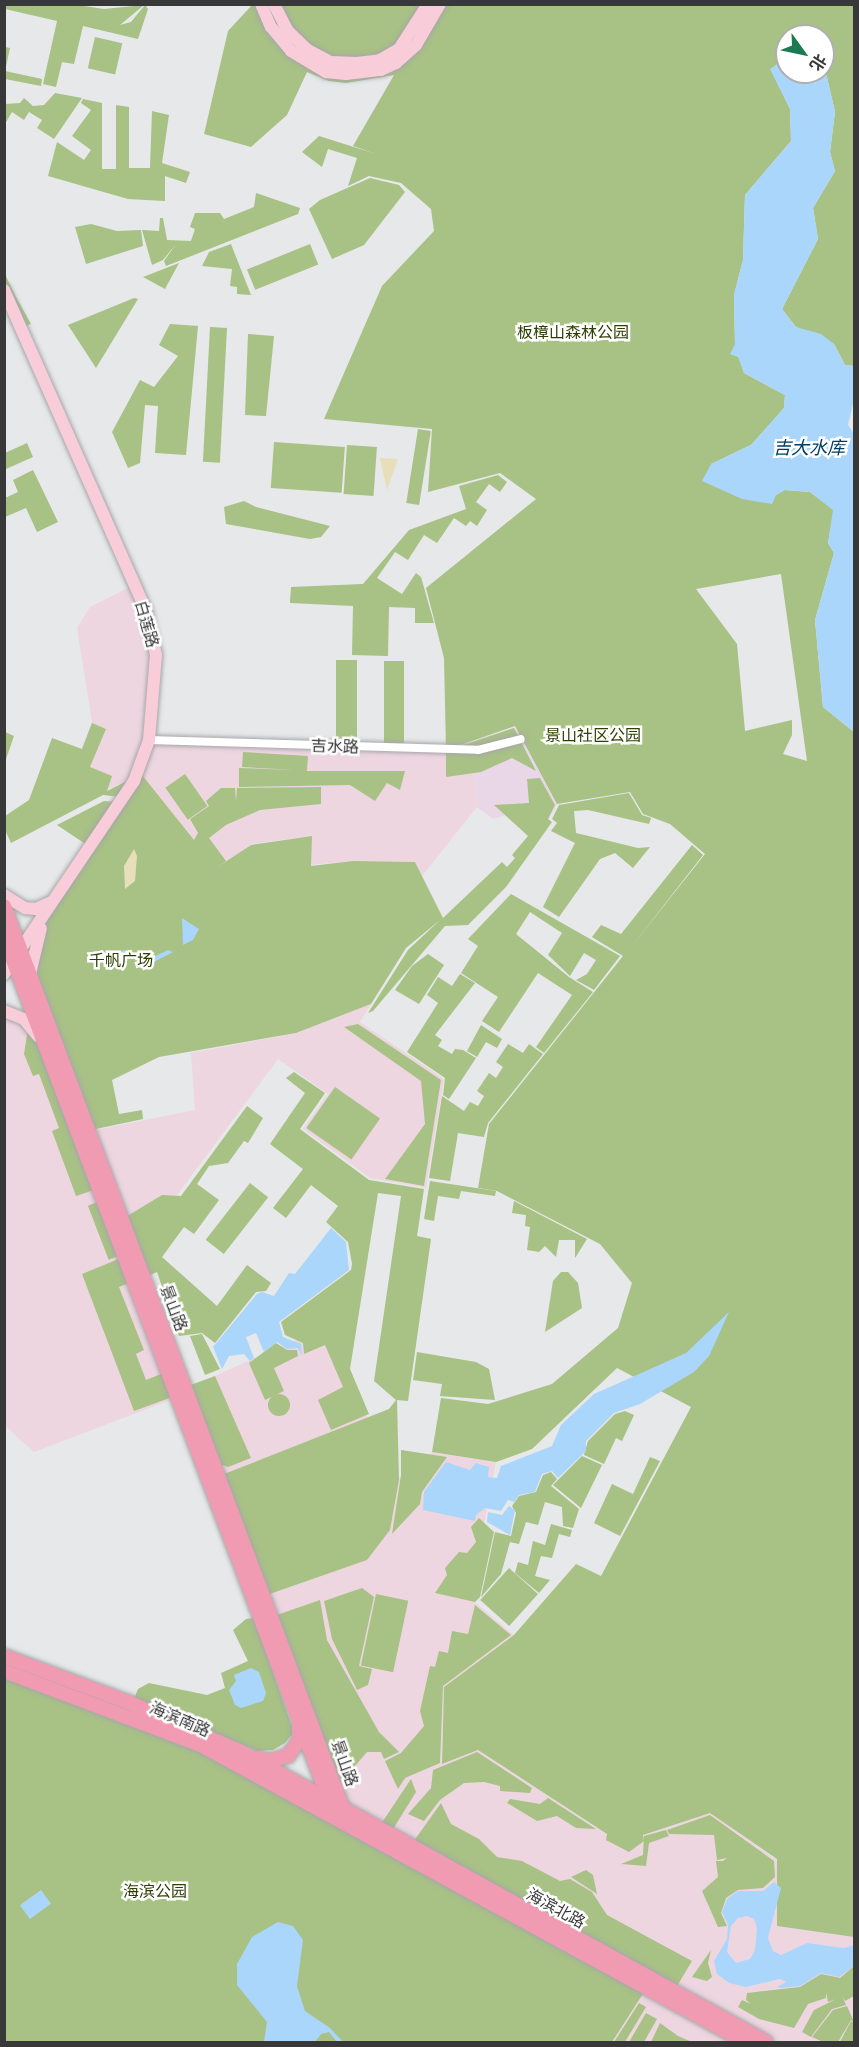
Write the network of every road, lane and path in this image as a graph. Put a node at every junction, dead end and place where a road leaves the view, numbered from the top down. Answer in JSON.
{"nodes":[{"id":1,"x":261,"y":4,"type":"edge"},
{"id":2,"x":274,"y":4,"type":"edge"},
{"id":3,"x":428,"y":4,"type":"edge"},
{"id":4,"x":440,"y":4,"type":"edge"},
{"id":5,"x":4,"y":290,"type":"edge"},
{"id":6,"x":521,"y":739,"type":"dead end"},
{"id":7,"x":149,"y":740,"type":"junction"},
{"id":8,"x":4,"y":895,"type":"edge"},
{"id":9,"x":52,"y":902,"type":"junction"},
{"id":10,"x":4,"y":906,"type":"edge"},
{"id":11,"x":4,"y":936,"type":"edge"},
{"id":12,"x":17,"y":955,"type":"junction"},
{"id":13,"x":4,"y":974,"type":"edge"},
{"id":14,"x":30,"y":974,"type":"junction"},
{"id":15,"x":4,"y":1011,"type":"edge"},
{"id":16,"x":44,"y":1044,"type":"junction"},
{"id":17,"x":4,"y":1656,"type":"edge"},
{"id":18,"x":4,"y":1671,"type":"edge"},
{"id":19,"x":299,"y":1719,"type":"junction"},
{"id":20,"x":241,"y":1752,"type":"junction"},
{"id":21,"x":336,"y":1809,"type":"junction"},
{"id":22,"x":746,"y":2043,"type":"edge"},
{"id":23,"x":766,"y":2043,"type":"edge"}],
"edges":[{"from":1,"to":4,"type":"main road"},
{"from":2,"to":3,"type":"main road"},
{"from":5,"to":7,"type":"main road","name":"白莲路"},
{"from":6,"to":7,"type":"street","name":"吉水路"},
{"from":7,"to":9,"type":"main road","name":"白莲路"},
{"from":8,"to":9,"type":"main road"},
{"from":9,"to":12,"type":"main road","name":"白莲路"},
{"from":9,"to":14,"type":"main road"},
{"from":10,"to":12,"type":"main road","name":"景山路"},
{"from":11,"to":12,"type":"main road","name":"景山路"},
{"from":12,"to":13,"type":"main road","name":"白莲路"},
{"from":12,"to":14,"type":"main road","name":"景山路"},
{"from":12,"to":16,"type":"main road","name":"景山路"},
{"from":14,"to":21,"type":"main road","name":"景山路"},
{"from":15,"to":16,"type":"main road"},
{"from":16,"to":19,"type":"main road","name":"景山路"},
{"from":17,"to":20,"type":"main road","name":"海滨南路"},
{"from":18,"to":21,"type":"main road","name":"海滨南路"},
{"from":19,"to":20,"type":"main road"},
{"from":19,"to":21,"type":"main road","name":"景山路"},
{"from":20,"to":21,"type":"main road","name":"海滨南路"},
{"from":21,"to":22,"type":"main road","name":"海滨北路"},
{"from":21,"to":23,"type":"main road","name":"海滨北路"}]}
